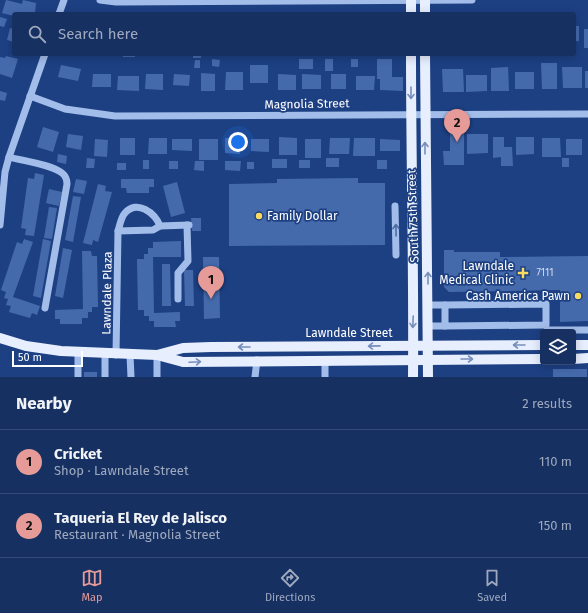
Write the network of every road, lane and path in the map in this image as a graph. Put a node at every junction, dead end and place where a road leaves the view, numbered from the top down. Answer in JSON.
{"nodes":[{"id":1,"x":64,"y":0,"type":"edge"},
{"id":2,"x":100,"y":0,"type":"edge"},
{"id":3,"x":411,"y":0,"type":"edge"},
{"id":4,"x":425,"y":0,"type":"edge"},
{"id":5,"x":472,"y":0,"type":"edge"},
{"id":6,"x":60,"y":12,"type":"edge"},
{"id":7,"x":411,"y":12,"type":"edge"},
{"id":8,"x":425,"y":12,"type":"edge"},
{"id":9,"x":44,"y":56,"type":"edge"},
{"id":10,"x":411,"y":56,"type":"edge"},
{"id":11,"x":425,"y":56,"type":"edge"},
{"id":12,"x":30,"y":96,"type":"junction"},
{"id":13,"x":411,"y":114,"type":"junction"},
{"id":14,"x":425,"y":114,"type":"junction"},
{"id":15,"x":588,"y":114,"type":"edge"},
{"id":16,"x":8,"y":157,"type":"junction"},
{"id":17,"x":395,"y":206,"type":"dead end"},
{"id":18,"x":1,"y":208,"type":"edge"},
{"id":19,"x":0,"y":225,"type":"edge"},
{"id":20,"x":160,"y":226,"type":"junction"},
{"id":21,"x":118,"y":231,"type":"junction"},
{"id":22,"x":396,"y":255,"type":"dead end"},
{"id":23,"x":178,"y":300,"type":"dead end"},
{"id":24,"x":428,"y":305,"type":"junction"},
{"id":25,"x":445,"y":305,"type":"junction"},
{"id":26,"x":45,"y":308,"type":"dead end"},
{"id":27,"x":428,"y":326,"type":"junction"},
{"id":28,"x":445,"y":326,"type":"junction"},
{"id":29,"x":547,"y":329,"type":"edge"},
{"id":30,"x":576,"y":330,"type":"edge"},
{"id":31,"x":588,"y":330,"type":"edge"},
{"id":32,"x":0,"y":338,"type":"edge"},
{"id":33,"x":413,"y":345,"type":"junction"},
{"id":34,"x":540,"y":345,"type":"edge"},
{"id":35,"x":576,"y":345,"type":"edge"},
{"id":36,"x":588,"y":345,"type":"edge"},
{"id":37,"x":428,"y":346,"type":"junction"},
{"id":38,"x":78,"y":352,"type":"junction"},
{"id":39,"x":105,"y":354,"type":"junction"},
{"id":40,"x":116,"y":355,"type":"junction"},
{"id":41,"x":130,"y":355,"type":"junction"},
{"id":42,"x":157,"y":355,"type":"junction"},
{"id":43,"x":588,"y":358,"type":"edge"},
{"id":44,"x":413,"y":359,"type":"junction"},
{"id":45,"x":428,"y":359,"type":"junction"},
{"id":46,"x":540,"y":359,"type":"edge"},
{"id":47,"x":576,"y":359,"type":"edge"},
{"id":48,"x":257,"y":360,"type":"junction"},
{"id":49,"x":325,"y":360,"type":"junction"},
{"id":50,"x":78,"y":377,"type":"edge"},
{"id":51,"x":105,"y":377,"type":"edge"},
{"id":52,"x":131,"y":377,"type":"edge"},
{"id":53,"x":157,"y":377,"type":"edge"},
{"id":54,"x":255,"y":377,"type":"edge"},
{"id":55,"x":325,"y":377,"type":"edge"},
{"id":56,"x":413,"y":377,"type":"edge"},
{"id":57,"x":428,"y":377,"type":"edge"}],
"edges":[{"from":1,"to":6,"type":"street"},
{"from":2,"to":3,"type":"street"},
{"from":3,"to":4,"type":"street"},
{"from":3,"to":7,"type":"main road"},
{"from":4,"to":5,"type":"street"},
{"from":4,"to":8,"type":"main road"},
{"from":9,"to":12,"type":"street"},
{"from":10,"to":13,"type":"main road","name":"South 75th Street","one_way":true},
{"from":11,"to":14,"type":"main road","name":"South 75th Street"},
{"from":12,"to":13,"type":"street","name":"Magnolia Street"},
{"from":12,"to":16,"type":"street"},
{"from":13,"to":14,"type":"street","name":"Magnolia Street"},
{"from":13,"to":33,"type":"main road","name":"South 75th Street","one_way":true},
{"from":14,"to":15,"type":"street","name":"Magnolia Street"},
{"from":24,"to":14,"type":"main road","name":"South 75th Street","one_way":true},
{"from":16,"to":18,"type":"street"},
{"from":16,"to":26,"type":"street"},
{"from":22,"to":17,"type":"street","one_way":true},
{"from":18,"to":19,"type":"street"},
{"from":20,"to":21,"type":"street"},
{"from":20,"to":21,"type":"street","name":"Lawndale Plaza"},
{"from":20,"to":23,"type":"street"},
{"from":21,"to":40,"type":"street","name":"Lawndale Plaza"},
{"from":24,"to":25,"type":"street"},
{"from":24,"to":27,"type":"main road","name":"South 75th Street"},
{"from":25,"to":28,"type":"street"},
{"from":25,"to":29,"type":"street"},
{"from":27,"to":28,"type":"street"},
{"from":27,"to":37,"type":"main road","name":"South 75th Street"},
{"from":28,"to":29,"type":"street"},
{"from":30,"to":31,"type":"street"},
{"from":32,"to":38,"type":"main road","name":"Lawndale Street"},
{"from":33,"to":37,"type":"main road","name":"Lawndale Street"},
{"from":33,"to":42,"type":"main road","name":"Lawndale Street","one_way":true},
{"from":33,"to":44,"type":"main road","name":"South 75th Street"},
{"from":34,"to":37,"type":"main road","name":"Lawndale Street","one_way":true},
{"from":35,"to":36,"type":"main road"},
{"from":37,"to":45,"type":"main road","name":"South 75th Street"},
{"from":38,"to":39,"type":"main road","name":"Lawndale Street"},
{"from":38,"to":50,"type":"street"},
{"from":39,"to":40,"type":"main road","name":"Lawndale Street"},
{"from":39,"to":51,"type":"street"},
{"from":40,"to":41,"type":"main road","name":"Lawndale Street"},
{"from":41,"to":42,"type":"main road","name":"Lawndale Street"},
{"from":41,"to":52,"type":"street"},
{"from":42,"to":48,"type":"main road","name":"Lawndale Street","one_way":true},
{"from":42,"to":53,"type":"street"},
{"from":43,"to":47,"type":"main road"},
{"from":44,"to":45,"type":"main road","name":"Lawndale Street"},
{"from":44,"to":49,"type":"main road","name":"Lawndale Street"},
{"from":44,"to":56,"type":"main road","name":"South 75th Street"},
{"from":45,"to":46,"type":"main road","name":"Lawndale Street","one_way":true},
{"from":45,"to":57,"type":"main road","name":"South 75th Street"},
{"from":48,"to":49,"type":"main road","name":"Lawndale Street"},
{"from":48,"to":54,"type":"street"},
{"from":49,"to":55,"type":"street"}]}
